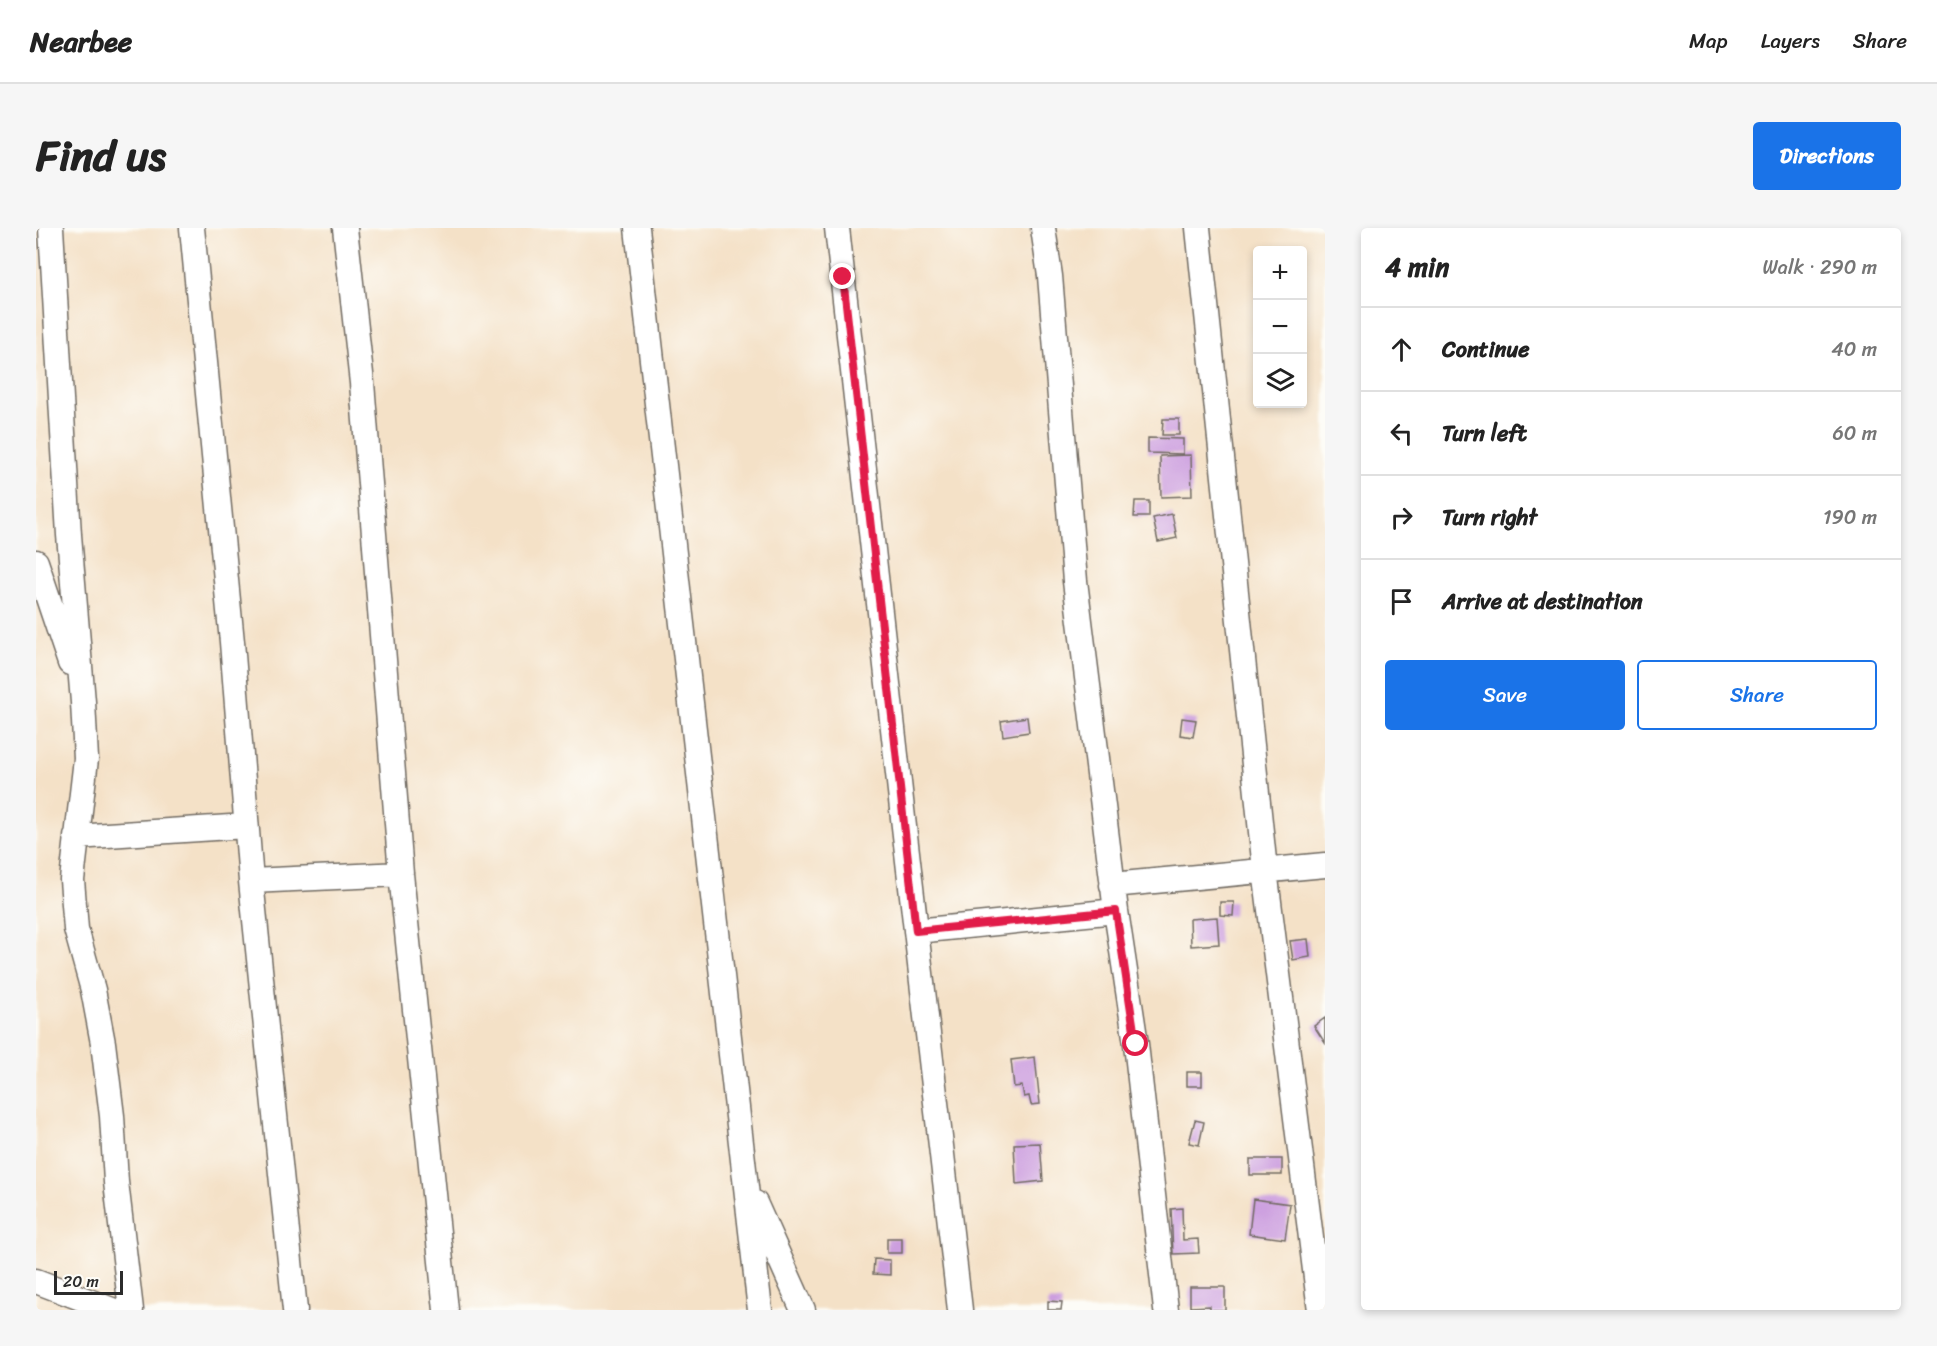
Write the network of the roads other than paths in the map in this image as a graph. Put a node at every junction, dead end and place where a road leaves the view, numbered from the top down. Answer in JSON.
{"nodes":[{"id":1,"x":51,"y":228,"type":"edge"},
{"id":2,"x":192,"y":228,"type":"edge"},
{"id":3,"x":345,"y":228,"type":"edge"},
{"id":4,"x":637,"y":228,"type":"edge"},
{"id":5,"x":837,"y":228,"type":"edge"},
{"id":6,"x":1043,"y":228,"type":"edge"},
{"id":7,"x":1198,"y":228,"type":"edge"},
{"id":8,"x":36,"y":562,"type":"edge"},
{"id":9,"x":84,"y":702,"type":"junction"},
{"id":10,"x":246,"y":826,"type":"junction"},
{"id":11,"x":76,"y":837,"type":"junction"},
{"id":12,"x":1325,"y":865,"type":"edge"},
{"id":13,"x":1265,"y":870,"type":"junction"},
{"id":14,"x":401,"y":874,"type":"junction"},
{"id":15,"x":251,"y":881,"type":"junction"},
{"id":16,"x":1112,"y":885,"type":"junction"},
{"id":17,"x":1116,"y":911,"type":"junction"},
{"id":18,"x":916,"y":931,"type":"junction"},
{"id":19,"x":745,"y":1181,"type":"junction"},
{"id":20,"x":1319,"y":1250,"type":"edge"},
{"id":21,"x":36,"y":1281,"type":"edge"},
{"id":22,"x":112,"y":1310,"type":"edge"},
{"id":23,"x":131,"y":1310,"type":"edge"},
{"id":24,"x":295,"y":1310,"type":"edge"},
{"id":25,"x":446,"y":1310,"type":"edge"},
{"id":26,"x":760,"y":1310,"type":"edge"},
{"id":27,"x":803,"y":1310,"type":"edge"},
{"id":28,"x":960,"y":1310,"type":"edge"},
{"id":29,"x":1166,"y":1310,"type":"edge"},
{"id":30,"x":1320,"y":1310,"type":"edge"}],
"edges":[{"from":1,"to":9,"type":"street"},
{"from":2,"to":10,"type":"street"},
{"from":3,"to":14,"type":"street"},
{"from":4,"to":19,"type":"street"},
{"from":5,"to":18,"type":"street"},
{"from":6,"to":16,"type":"street"},
{"from":7,"to":13,"type":"street"},
{"from":8,"to":9,"type":"street"},
{"from":9,"to":11,"type":"street"},
{"from":10,"to":11,"type":"street"},
{"from":10,"to":15,"type":"street"},
{"from":11,"to":23,"type":"street"},
{"from":12,"to":13,"type":"street"},
{"from":13,"to":16,"type":"street"},
{"from":13,"to":20,"type":"street"},
{"from":14,"to":15,"type":"street"},
{"from":14,"to":25,"type":"street"},
{"from":15,"to":24,"type":"street"},
{"from":16,"to":17,"type":"street"},
{"from":17,"to":18,"type":"street"},
{"from":17,"to":29,"type":"street"},
{"from":18,"to":28,"type":"street"},
{"from":19,"to":26,"type":"street"},
{"from":19,"to":27,"type":"street"},
{"from":20,"to":30,"type":"street"},
{"from":21,"to":22,"type":"street"}]}
